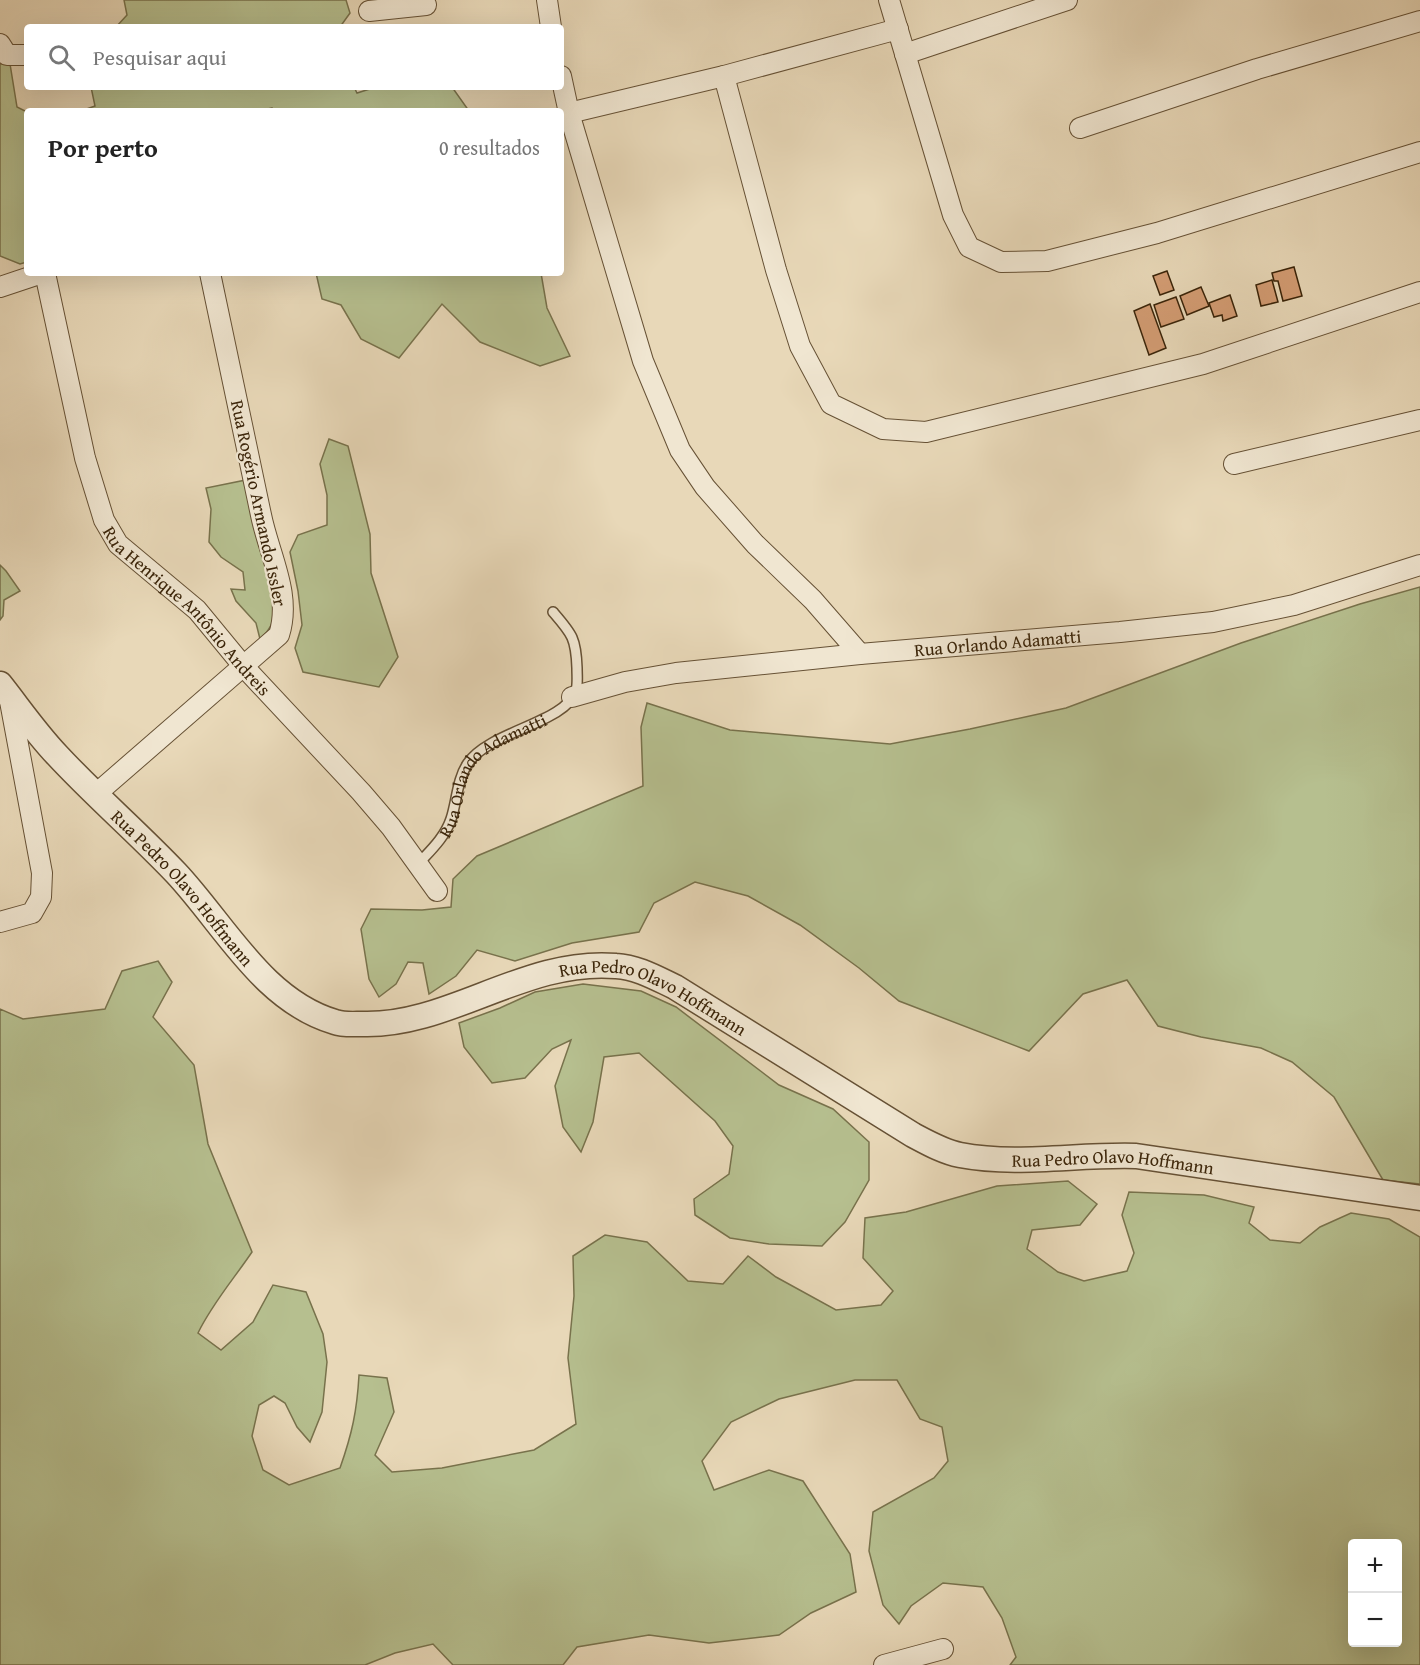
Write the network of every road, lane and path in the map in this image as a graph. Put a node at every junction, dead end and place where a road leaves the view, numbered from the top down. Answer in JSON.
{"nodes":[{"id":1,"x":547,"y":0,"type":"edge"},
{"id":2,"x":889,"y":0,"type":"edge"},
{"id":3,"x":1067,"y":0,"type":"edge"},
{"id":4,"x":432,"y":2,"type":"edge"},
{"id":5,"x":369,"y":11,"type":"dead end"},
{"id":6,"x":551,"y":24,"type":"edge"},
{"id":7,"x":1419,"y":24,"type":"edge"},
{"id":8,"x":898,"y":28,"type":"junction"},
{"id":9,"x":0,"y":44,"type":"edge"},
{"id":10,"x":904,"y":54,"type":"junction"},
{"id":11,"x":24,"y":55,"type":"edge"},
{"id":12,"x":724,"y":76,"type":"junction"},
{"id":13,"x":564,"y":90,"type":"edge"},
{"id":14,"x":569,"y":113,"type":"junction"},
{"id":15,"x":1080,"y":128,"type":"dead end"},
{"id":16,"x":1420,"y":152,"type":"edge"},
{"id":17,"x":35,"y":276,"type":"edge"},
{"id":18,"x":45,"y":276,"type":"edge"},
{"id":19,"x":211,"y":276,"type":"edge"},
{"id":20,"x":0,"y":287,"type":"edge"},
{"id":21,"x":1420,"y":292,"type":"edge"},
{"id":22,"x":1420,"y":420,"type":"edge"},
{"id":23,"x":1234,"y":464,"type":"dead end"},
{"id":24,"x":1420,"y":565,"type":"edge"},
{"id":25,"x":553,"y":612,"type":"dead end"},
{"id":26,"x":860,"y":654,"type":"junction"},
{"id":27,"x":244,"y":667,"type":"junction"},
{"id":28,"x":4,"y":690,"type":"edge"},
{"id":29,"x":572,"y":697,"type":"junction"},
{"id":30,"x":96,"y":794,"type":"junction"},
{"id":31,"x":419,"y":863,"type":"junction"},
{"id":32,"x":437,"y":891,"type":"dead end"},
{"id":33,"x":0,"y":921,"type":"edge"},
{"id":34,"x":1420,"y":1198,"type":"edge"},
{"id":35,"x":943,"y":1649,"type":"dead end"},
{"id":36,"x":884,"y":1665,"type":"edge"}],
"edges":[{"from":1,"to":6,"type":"street"},
{"from":2,"to":8,"type":"street"},
{"from":3,"to":10,"type":"street"},
{"from":4,"to":5,"type":"street"},
{"from":7,"to":15,"type":"street"},
{"from":8,"to":10,"type":"street"},
{"from":8,"to":12,"type":"street"},
{"from":9,"to":11,"type":"street"},
{"from":10,"to":16,"type":"street"},
{"from":12,"to":14,"type":"street"},
{"from":12,"to":21,"type":"street"},
{"from":13,"to":14,"type":"street"},
{"from":14,"to":26,"type":"street"},
{"from":17,"to":20,"type":"street"},
{"from":18,"to":27,"type":"street","name":"Rua Henrique Antônio Andreis"},
{"from":19,"to":27,"type":"street","name":"Rua Rogério Armando Issler"},
{"from":22,"to":23,"type":"street"},
{"from":24,"to":26,"type":"street","name":"Rua Orlando Adamatti"},
{"from":25,"to":29,"type":"lane"},
{"from":26,"to":29,"type":"street","name":"Rua Orlando Adamatti"},
{"from":27,"to":30,"type":"street","name":"Rua Rogério Armando Issler"},
{"from":27,"to":31,"type":"street","name":"Rua Henrique Antônio Andreis"},
{"from":28,"to":30,"type":"street","name":"Rua Pedro Olavo Hoffmann"},
{"from":28,"to":33,"type":"street"},
{"from":29,"to":31,"type":"lane","name":"Rua Orlando Adamatti"},
{"from":30,"to":34,"type":"street","name":"Rua Pedro Olavo Hoffmann"},
{"from":31,"to":32,"type":"street","name":"Rua Henrique Antônio Andreis"},
{"from":35,"to":36,"type":"street"}]}
